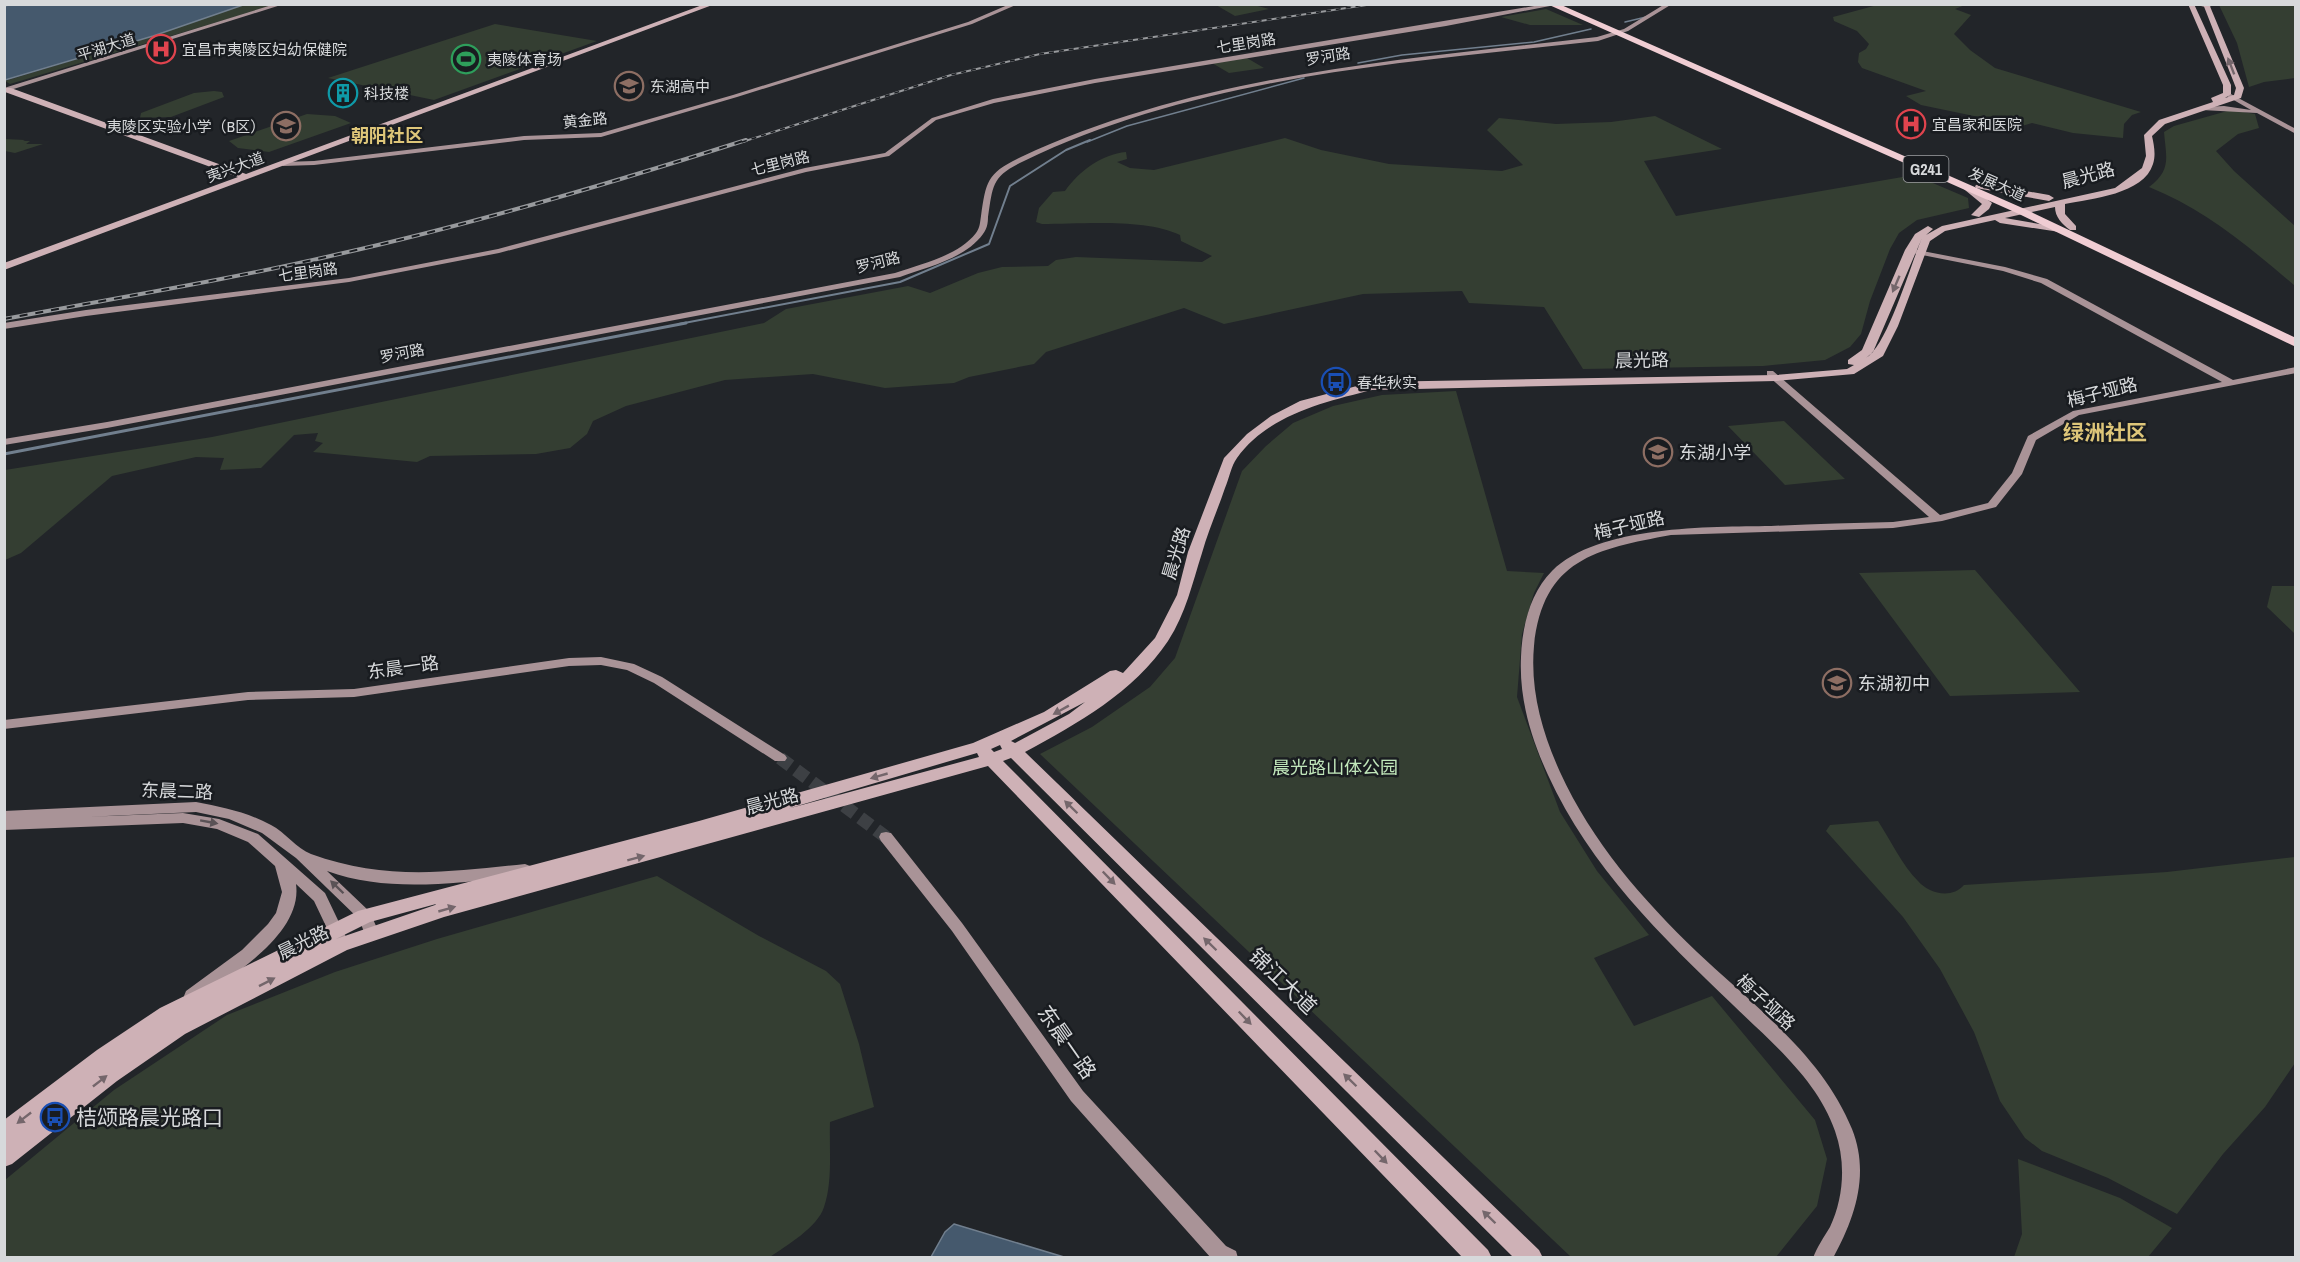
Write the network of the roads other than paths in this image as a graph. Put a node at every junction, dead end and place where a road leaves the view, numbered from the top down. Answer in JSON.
{"nodes":[{"id":1,"x":280,"y":4,"type":"edge"},
{"id":2,"x":702,"y":4,"type":"edge"},
{"id":3,"x":712,"y":4,"type":"edge"},
{"id":4,"x":1016,"y":4,"type":"edge"},
{"id":5,"x":1561,"y":4,"type":"edge"},
{"id":6,"x":1670,"y":4,"type":"edge"},
{"id":7,"x":2191,"y":4,"type":"edge"},
{"id":8,"x":2196,"y":4,"type":"edge"},
{"id":9,"x":1552,"y":5,"type":"edge"},
{"id":10,"x":2207,"y":5,"type":"edge"},
{"id":11,"x":1619,"y":32,"type":"junction"},
{"id":12,"x":5,"y":89,"type":"edge"},
{"id":13,"x":2235,"y":94,"type":"junction"},
{"id":14,"x":2204,"y":109,"type":"junction"},
{"id":15,"x":2263,"y":114,"type":"junction"},
{"id":16,"x":2295,"y":130,"type":"edge"},
{"id":17,"x":283,"y":164,"type":"junction"},
{"id":18,"x":245,"y":176,"type":"junction"},
{"id":19,"x":1974,"y":187,"type":"junction"},
{"id":20,"x":2049,"y":198,"type":"junction"},
{"id":21,"x":2061,"y":203,"type":"junction"},
{"id":22,"x":2022,"y":208,"type":"junction"},
{"id":23,"x":1982,"y":217,"type":"junction"},
{"id":24,"x":2068,"y":229,"type":"junction"},
{"id":25,"x":1916,"y":251,"type":"junction"},
{"id":26,"x":4,"y":266,"type":"edge"},
{"id":27,"x":4,"y":326,"type":"edge"},
{"id":28,"x":2295,"y":334,"type":"edge"},
{"id":29,"x":2295,"y":343,"type":"edge"},
{"id":30,"x":2295,"y":370,"type":"edge"},
{"id":31,"x":1773,"y":375,"type":"junction"},
{"id":32,"x":2232,"y":383,"type":"junction"},
{"id":33,"x":4,"y":443,"type":"edge"},
{"id":34,"x":1938,"y":519,"type":"junction"},
{"id":35,"x":4,"y":725,"type":"edge"},
{"id":36,"x":1008,"y":746,"type":"junction"},
{"id":37,"x":985,"y":753,"type":"junction"},
{"id":38,"x":780,"y":758,"type":"tunnel mouth"},
{"id":39,"x":4,"y":816,"type":"edge"},
{"id":40,"x":4,"y":825,"type":"edge"},
{"id":41,"x":886,"y":837,"type":"tunnel mouth"},
{"id":42,"x":301,"y":854,"type":"junction"},
{"id":43,"x":281,"y":861,"type":"junction"},
{"id":44,"x":559,"y":866,"type":"junction"},
{"id":45,"x":365,"y":916,"type":"junction"},
{"id":46,"x":336,"y":929,"type":"junction"},
{"id":47,"x":370,"y":933,"type":"junction"},
{"id":48,"x":340,"y":945,"type":"junction"},
{"id":49,"x":168,"y":1014,"type":"junction"},
{"id":50,"x":4,"y":1133,"type":"edge"},
{"id":51,"x":4,"y":1157,"type":"edge"},
{"id":52,"x":1229,"y":1257,"type":"edge"},
{"id":53,"x":1480,"y":1257,"type":"edge"},
{"id":54,"x":1531,"y":1257,"type":"edge"},
{"id":55,"x":1822,"y":1257,"type":"edge"}],
"edges":[{"from":1,"to":12,"type":"main road","name":"平湖大道"},
{"from":2,"to":18,"type":"main road","name":"夷兴大道"},
{"from":3,"to":17,"type":"main road","name":"夷兴大道"},
{"from":4,"to":17,"type":"main road","name":"黄金路"},
{"from":5,"to":11,"type":"highway","name":"发展大道","number":"G241"},
{"from":6,"to":11,"type":"main road","name":"罗河路"},
{"from":7,"to":13,"type":"main road"},
{"from":8,"to":10,"type":"main road"},
{"from":9,"to":11,"type":"highway","name":"发展大道","number":"G241"},
{"from":9,"to":27,"type":"main road","name":"七里岗路"},
{"from":13,"to":10,"type":"main road","one_way":true},
{"from":11,"to":19,"type":"highway","name":"发展大道","number":"G241"},
{"from":11,"to":33,"type":"main road","name":"罗河路"},
{"from":12,"to":18,"type":"main road"},
{"from":13,"to":14,"type":"main road","name":"晨光路"},
{"from":13,"to":15,"type":"main road"},
{"from":13,"to":16,"type":"main road"},
{"from":13,"to":20,"type":"main road","name":"晨光路"},
{"from":14,"to":15,"type":"main road"},
{"from":14,"to":21,"type":"main road","name":"晨光路"},
{"from":15,"to":16,"type":"main road"},
{"from":17,"to":18,"type":"main road","name":"夷兴大道"},
{"from":18,"to":26,"type":"main road","name":"夷兴大道"},
{"from":19,"to":20,"type":"main road"},
{"from":19,"to":22,"type":"highway","name":"发展大道","number":"G241"},
{"from":19,"to":23,"type":"main road"},
{"from":20,"to":22,"type":"main road","name":"晨光路"},
{"from":21,"to":22,"type":"main road","name":"晨光路"},
{"from":21,"to":24,"type":"main road"},
{"from":22,"to":23,"type":"main road","name":"晨光路"},
{"from":22,"to":24,"type":"highway","name":"发展大道","number":"G241"},
{"from":23,"to":24,"type":"main road"},
{"from":23,"to":25,"type":"main road","name":"晨光路"},
{"from":24,"to":28,"type":"highway","name":"发展大道","number":"G241"},
{"from":24,"to":29,"type":"highway","name":"发展大道","number":"G241"},
{"from":25,"to":31,"type":"main road","name":"晨光路"},
{"from":25,"to":32,"type":"main road"},
{"from":30,"to":32,"type":"main road","name":"梅子垭路"},
{"from":31,"to":34,"type":"main road"},
{"from":31,"to":36,"type":"main road","name":"晨光路"},
{"from":32,"to":34,"type":"main road","name":"梅子垭路"},
{"from":34,"to":55,"type":"main road","name":"梅子垭路"},
{"from":35,"to":38,"type":"main road","name":"东晨一路"},
{"from":36,"to":37,"type":"main road","name":"晨光路"},
{"from":54,"to":36,"type":"main road","name":"锦江大道","one_way":true},
{"from":37,"to":44,"type":"main road","name":"晨光路","one_way":true},
{"from":47,"to":37,"type":"main road","name":"晨光路","one_way":true},
{"from":37,"to":53,"type":"main road","one_way":true},
{"from":39,"to":42,"type":"main road","name":"东晨二路"},
{"from":40,"to":43,"type":"main road","name":"东晨二路","one_way":true},
{"from":41,"to":52,"type":"main road","name":"东晨一路"},
{"from":42,"to":44,"type":"main road"},
{"from":45,"to":42,"type":"main road","name":"东晨二路","one_way":true},
{"from":43,"to":46,"type":"main road","name":"东晨二路"},
{"from":43,"to":49,"type":"main road"},
{"from":44,"to":45,"type":"main road","name":"晨光路"},
{"from":45,"to":46,"type":"main road","name":"晨光路"},
{"from":45,"to":47,"type":"main road","name":"东晨二路"},
{"from":46,"to":48,"type":"main road","name":"东晨二路"},
{"from":46,"to":49,"type":"main road","name":"晨光路"},
{"from":47,"to":48,"type":"main road","name":"晨光路"},
{"from":51,"to":48,"type":"main road","name":"晨光路","one_way":true},
{"from":49,"to":50,"type":"main road","name":"晨光路","one_way":true}]}
